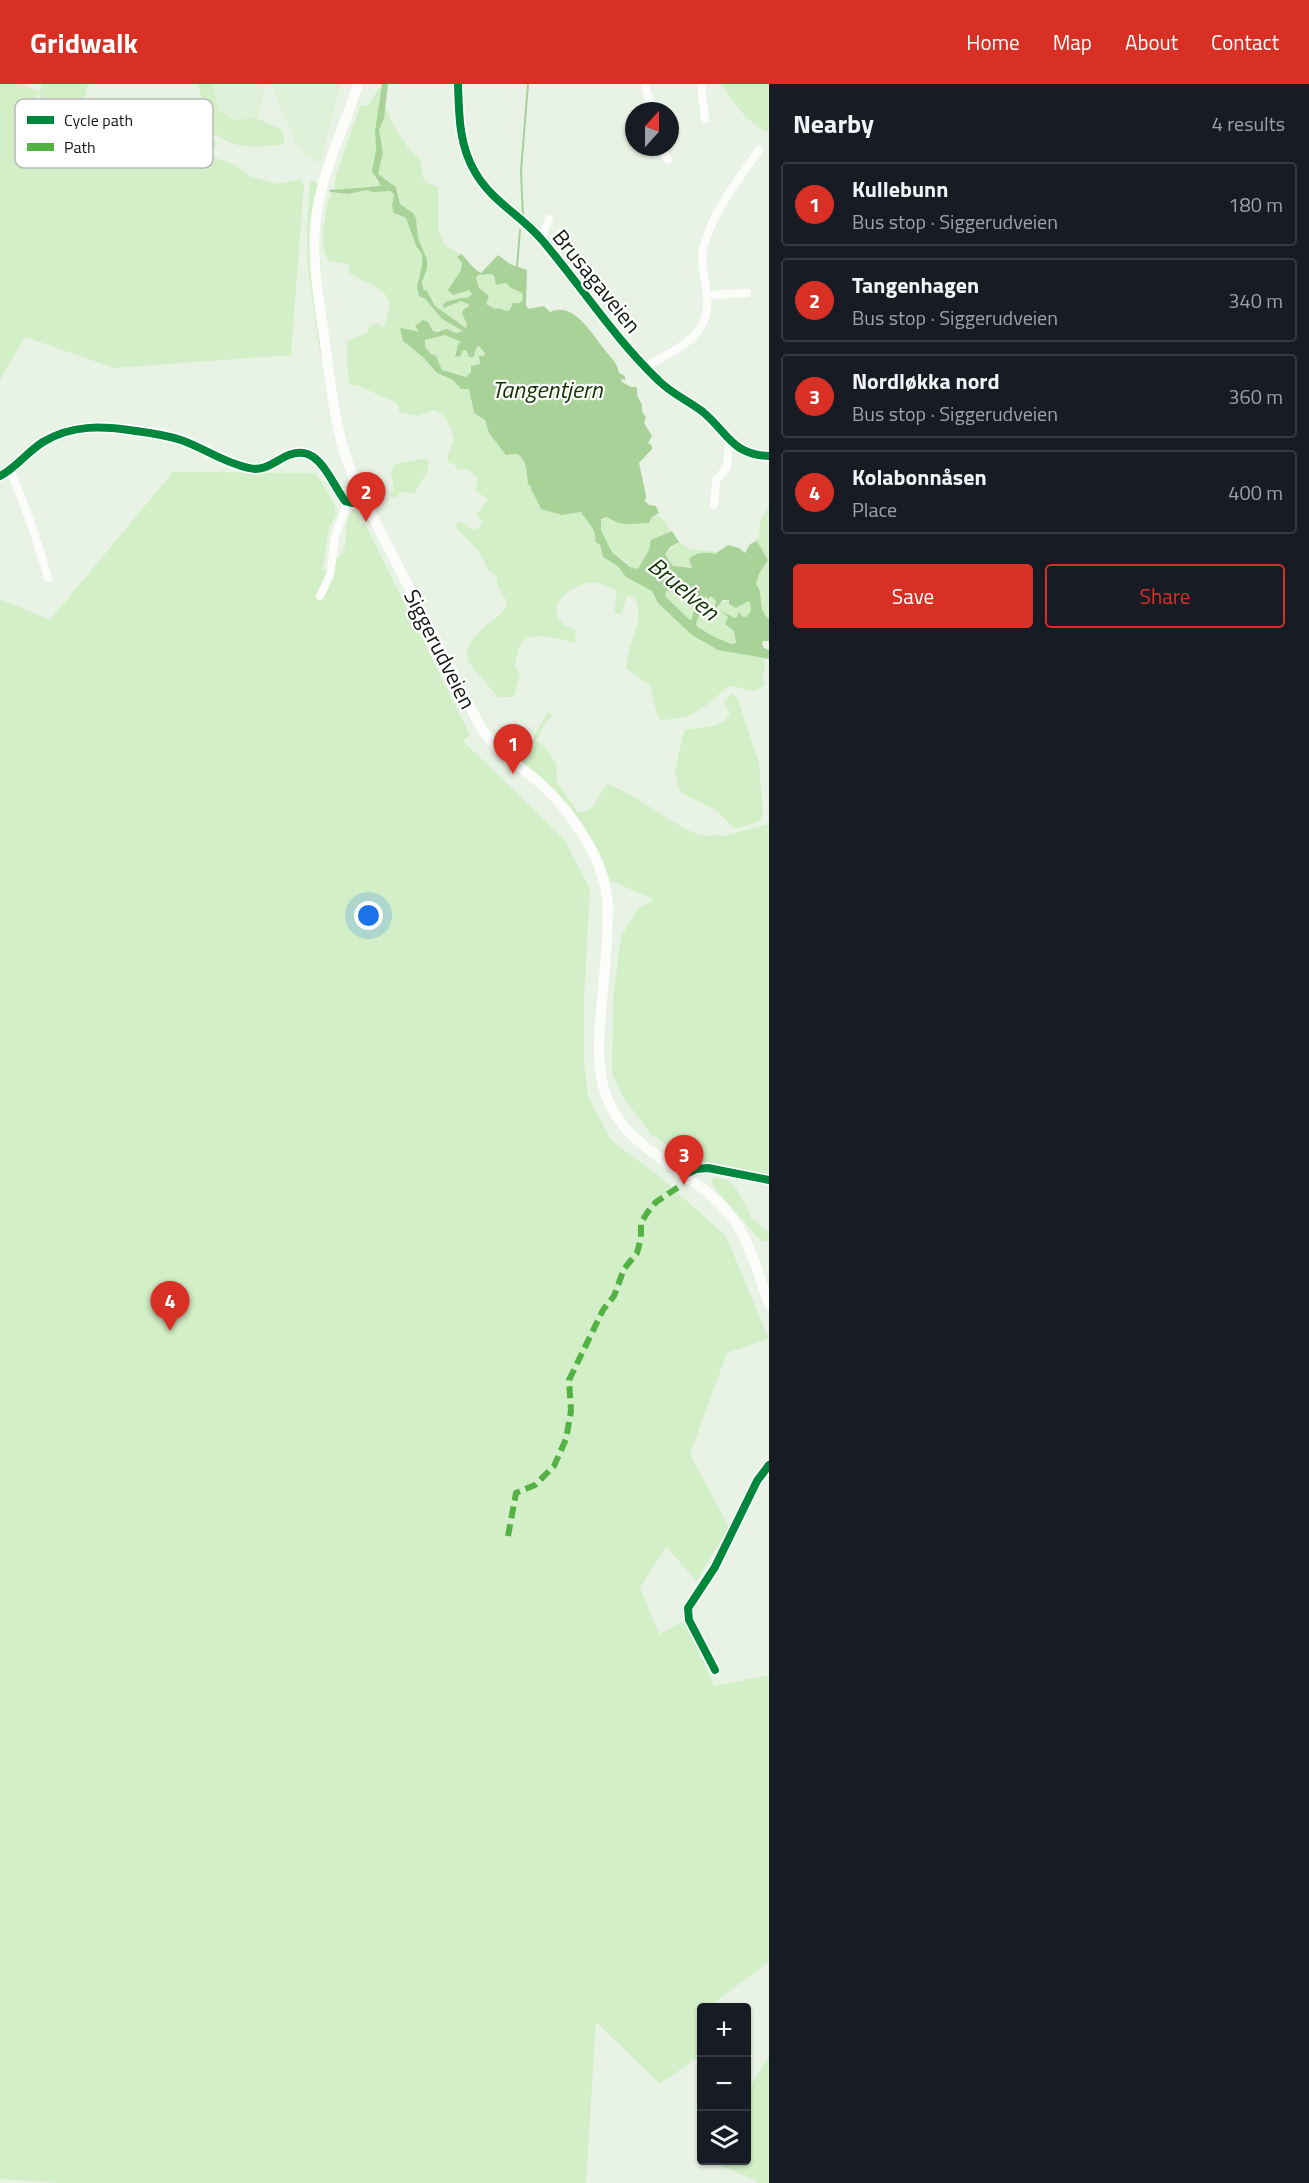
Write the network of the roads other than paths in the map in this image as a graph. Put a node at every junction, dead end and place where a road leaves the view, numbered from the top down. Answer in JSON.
{"nodes":[{"id":1,"x":358,"y":84,"type":"edge"},
{"id":2,"x":458,"y":84,"type":"edge"},
{"id":3,"x":645,"y":84,"type":"edge"},
{"id":4,"x":701,"y":84,"type":"edge"},
{"id":5,"x":650,"y":102,"type":"edge"},
{"id":6,"x":705,"y":119,"type":"dead end"},
{"id":7,"x":759,"y":150,"type":"dead end"},
{"id":8,"x":666,"y":156,"type":"edge"},
{"id":9,"x":668,"y":160,"type":"dead end"},
{"id":10,"x":549,"y":219,"type":"dead end"},
{"id":11,"x":541,"y":238,"type":"junction"},
{"id":12,"x":747,"y":293,"type":"dead end"},
{"id":13,"x":708,"y":295,"type":"junction"},
{"id":14,"x":646,"y":367,"type":"junction"},
{"id":15,"x":729,"y":441,"type":"junction"},
{"id":16,"x":769,"y":456,"type":"edge"},
{"id":17,"x":11,"y":471,"type":"junction"},
{"id":18,"x":0,"y":476,"type":"edge"},
{"id":19,"x":364,"y":499,"type":"junction"},
{"id":20,"x":347,"y":502,"type":"junction"},
{"id":21,"x":714,"y":505,"type":"dead end"},
{"id":22,"x":48,"y":578,"type":"dead end"},
{"id":23,"x":320,"y":596,"type":"dead end"},
{"id":24,"x":684,"y":1175,"type":"junction"},
{"id":25,"x":769,"y":1180,"type":"edge"},
{"id":26,"x":769,"y":1304,"type":"edge"},
{"id":27,"x":769,"y":1465,"type":"edge"},
{"id":28,"x":715,"y":1670,"type":"dead end"}],
"edges":[{"from":1,"to":19,"type":"main road","name":"Siggerudveien"},
{"from":2,"to":11,"type":"street","name":"Brusagaveien"},
{"from":3,"to":5,"type":"street"},
{"from":4,"to":6,"type":"street"},
{"from":7,"to":13,"type":"street"},
{"from":8,"to":9,"type":"street"},
{"from":10,"to":11,"type":"street"},
{"from":11,"to":14,"type":"street","name":"Brusagaveien"},
{"from":12,"to":13,"type":"street"},
{"from":13,"to":14,"type":"street"},
{"from":14,"to":15,"type":"street","name":"Brusagaveien"},
{"from":15,"to":16,"type":"street","name":"Brusagaveien"},
{"from":15,"to":21,"type":"street"},
{"from":17,"to":18,"type":"street"},
{"from":17,"to":20,"type":"street"},
{"from":17,"to":22,"type":"street"},
{"from":19,"to":20,"type":"street"},
{"from":19,"to":24,"type":"main road","name":"Siggerudveien"},
{"from":20,"to":23,"type":"street"},
{"from":24,"to":25,"type":"street"},
{"from":24,"to":26,"type":"main road","name":"Siggerudveien"},
{"from":27,"to":28,"type":"street"}]}
